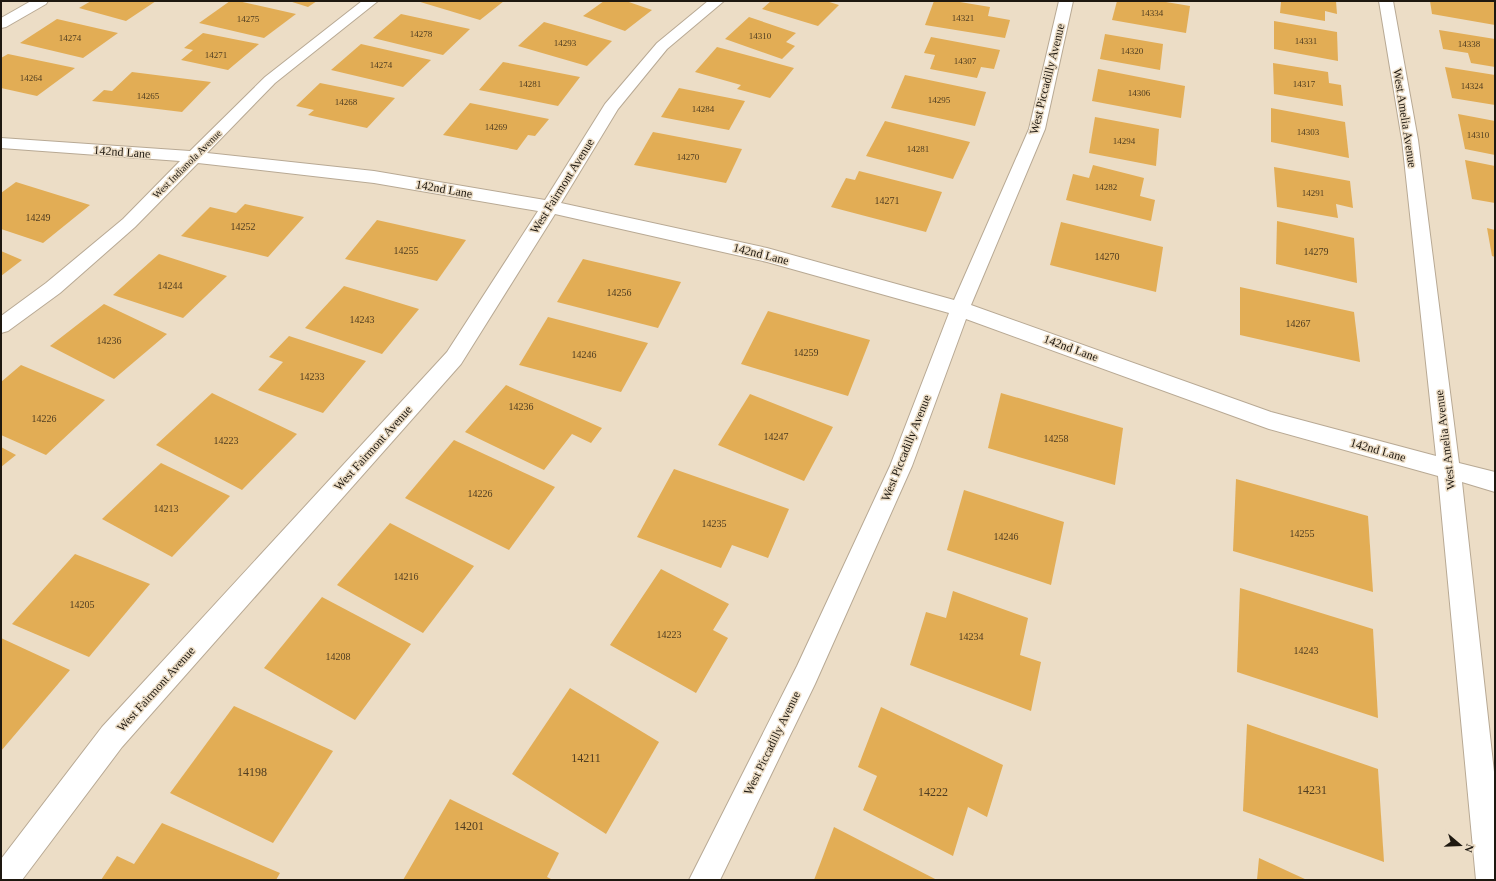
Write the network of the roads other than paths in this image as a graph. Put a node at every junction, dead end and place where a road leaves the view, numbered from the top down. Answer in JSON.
{"nodes":[{"id":1,"x":41,"y":1,"type":"edge"},
{"id":2,"x":371,"y":1,"type":"edge"},
{"id":3,"x":717,"y":1,"type":"edge"},
{"id":4,"x":1066,"y":1,"type":"edge"},
{"id":5,"x":1386,"y":1,"type":"edge"},
{"id":6,"x":1,"y":24,"type":"edge"},
{"id":7,"x":1,"y":143,"type":"edge"},
{"id":8,"x":193,"y":157,"type":"junction"},
{"id":9,"x":550,"y":207,"type":"junction"},
{"id":10,"x":960,"y":309,"type":"junction"},
{"id":11,"x":1,"y":326,"type":"edge"},
{"id":12,"x":1449,"y":470,"type":"junction"},
{"id":13,"x":1495,"y":482,"type":"edge"},
{"id":14,"x":4,"y":880,"type":"edge"},
{"id":15,"x":704,"y":880,"type":"edge"},
{"id":16,"x":1492,"y":880,"type":"edge"}],
"edges":[{"from":1,"to":6,"type":"street"},
{"from":2,"to":8,"type":"street","name":"West Indianola Avenue"},
{"from":3,"to":9,"type":"street","name":"West Fairmont Avenue"},
{"from":4,"to":10,"type":"street","name":"West Piccadilly Avenue"},
{"from":5,"to":12,"type":"street","name":"West Amelia Avenue"},
{"from":7,"to":8,"type":"street","name":"142nd Lane"},
{"from":8,"to":9,"type":"street","name":"142nd Lane"},
{"from":8,"to":11,"type":"street","name":"West Indianola Avenue"},
{"from":9,"to":10,"type":"street","name":"142nd Lane"},
{"from":9,"to":14,"type":"street","name":"West Fairmont Avenue"},
{"from":10,"to":12,"type":"street","name":"142nd Lane"},
{"from":10,"to":15,"type":"street","name":"West Piccadilly Avenue"},
{"from":12,"to":13,"type":"street","name":"142nd Lane"},
{"from":12,"to":16,"type":"street","name":"West Amelia Avenue"}]}
